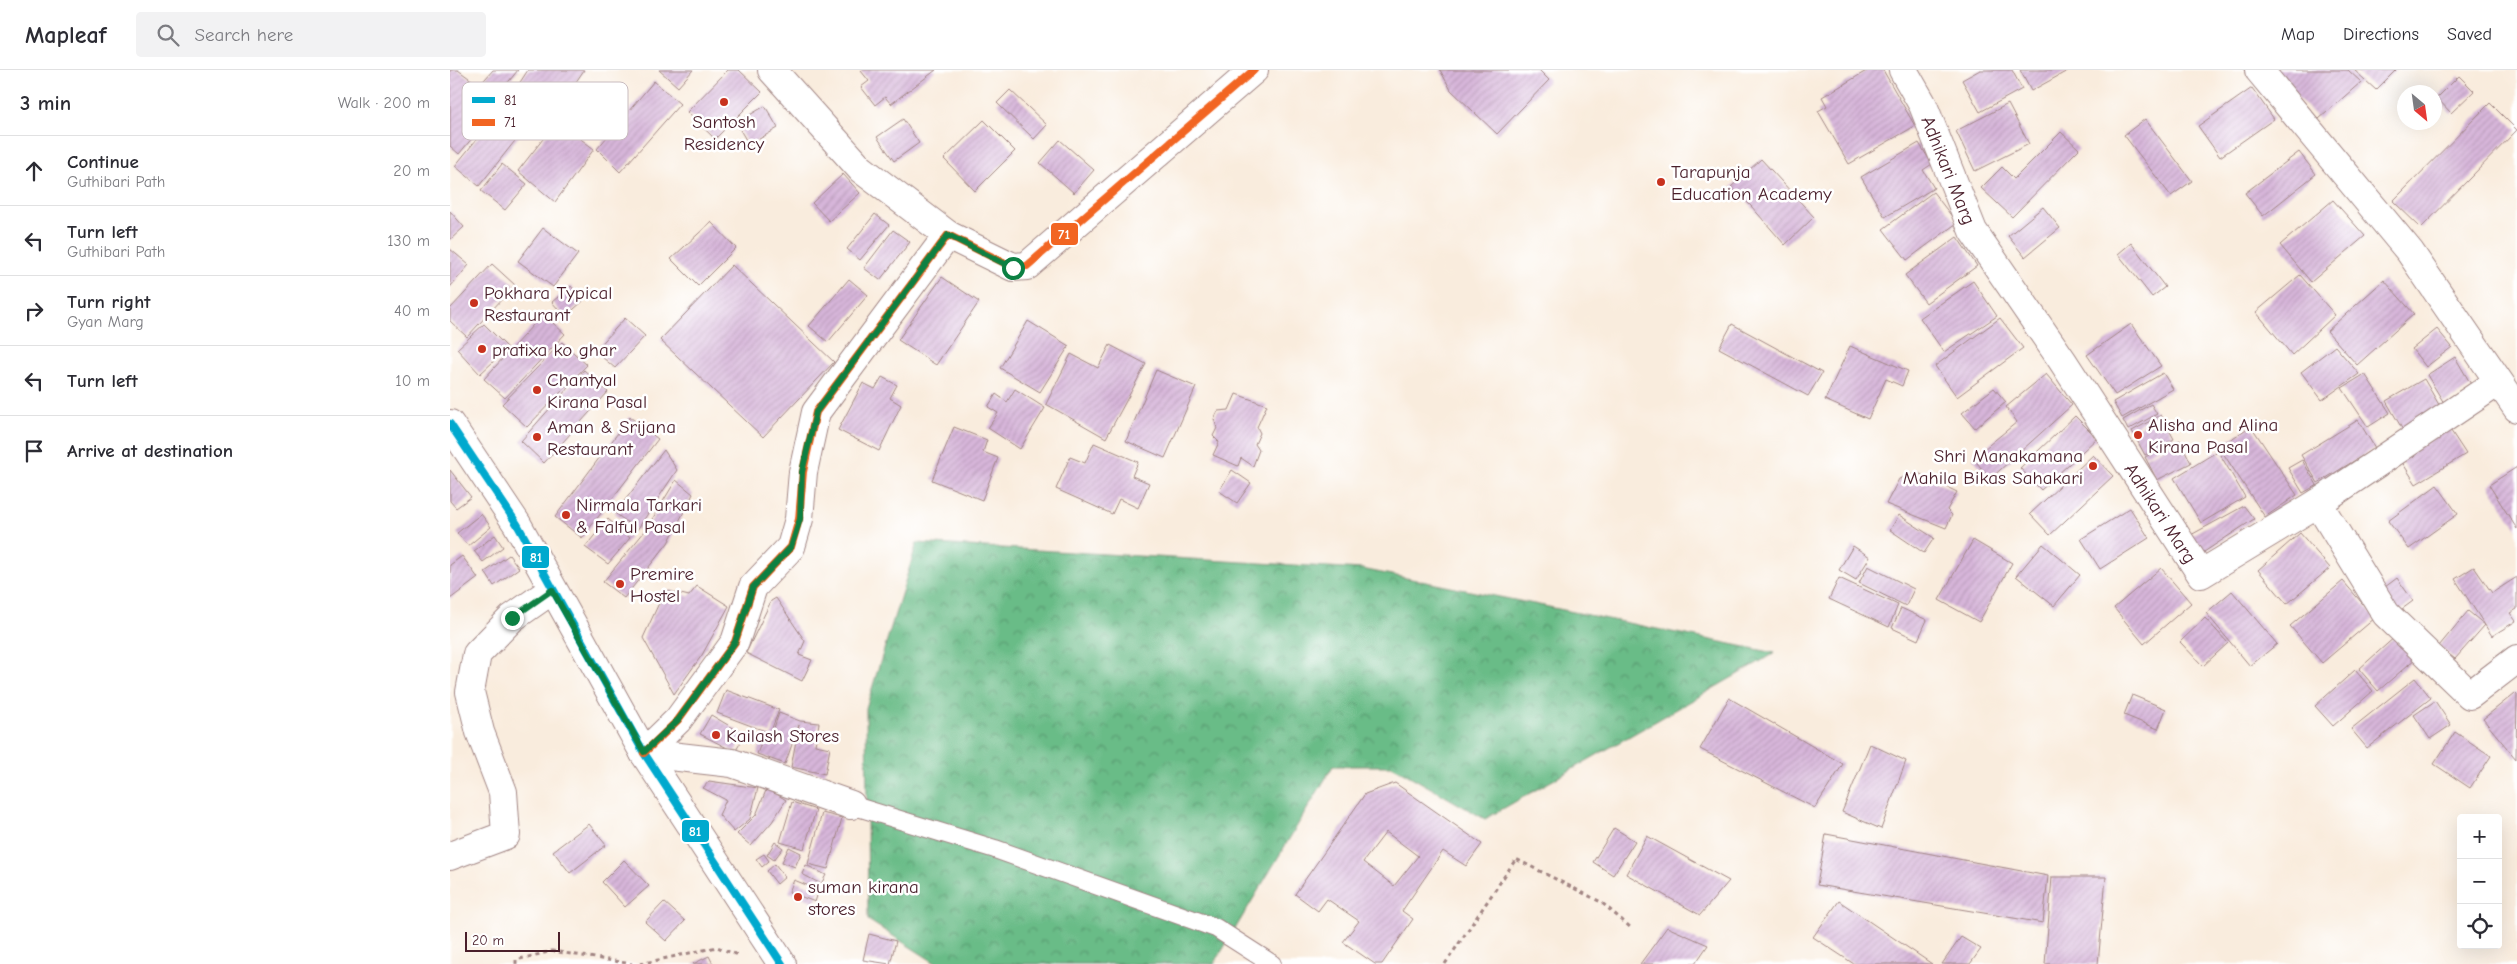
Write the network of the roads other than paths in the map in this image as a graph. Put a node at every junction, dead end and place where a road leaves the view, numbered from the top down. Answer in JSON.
{"nodes":[{"id":1,"x":772,"y":70,"type":"edge"},
{"id":2,"x":1254,"y":70,"type":"edge"},
{"id":3,"x":1903,"y":70,"type":"edge"},
{"id":4,"x":2259,"y":70,"type":"edge"},
{"id":5,"x":948,"y":235,"type":"junction"},
{"id":6,"x":2498,"y":382,"type":"junction"},
{"id":7,"x":2517,"y":408,"type":"edge"},
{"id":8,"x":450,"y":424,"type":"edge"},
{"id":9,"x":2318,"y":503,"type":"junction"},
{"id":10,"x":552,"y":590,"type":"junction"},
{"id":11,"x":2517,"y":659,"type":"edge"},
{"id":12,"x":644,"y":752,"type":"junction"},
{"id":13,"x":851,"y":805,"type":"joint"},
{"id":14,"x":450,"y":856,"type":"edge"},
{"id":15,"x":782,"y":964,"type":"edge"},
{"id":16,"x":1272,"y":964,"type":"edge"}],
"edges":[{"from":1,"to":5,"type":"street"},
{"from":2,"to":5,"type":"street"},
{"from":3,"to":9,"type":"street","name":"Adhikari Marg"},
{"from":4,"to":6,"type":"street"},
{"from":5,"to":12,"type":"street"},
{"from":6,"to":7,"type":"street"},
{"from":6,"to":9,"type":"street"},
{"from":8,"to":10,"type":"street"},
{"from":9,"to":11,"type":"street"},
{"from":10,"to":12,"type":"street"},
{"from":10,"to":14,"type":"street"},
{"from":12,"to":13,"type":"street"},
{"from":12,"to":15,"type":"street"},
{"from":13,"to":16,"type":"lane"}]}
